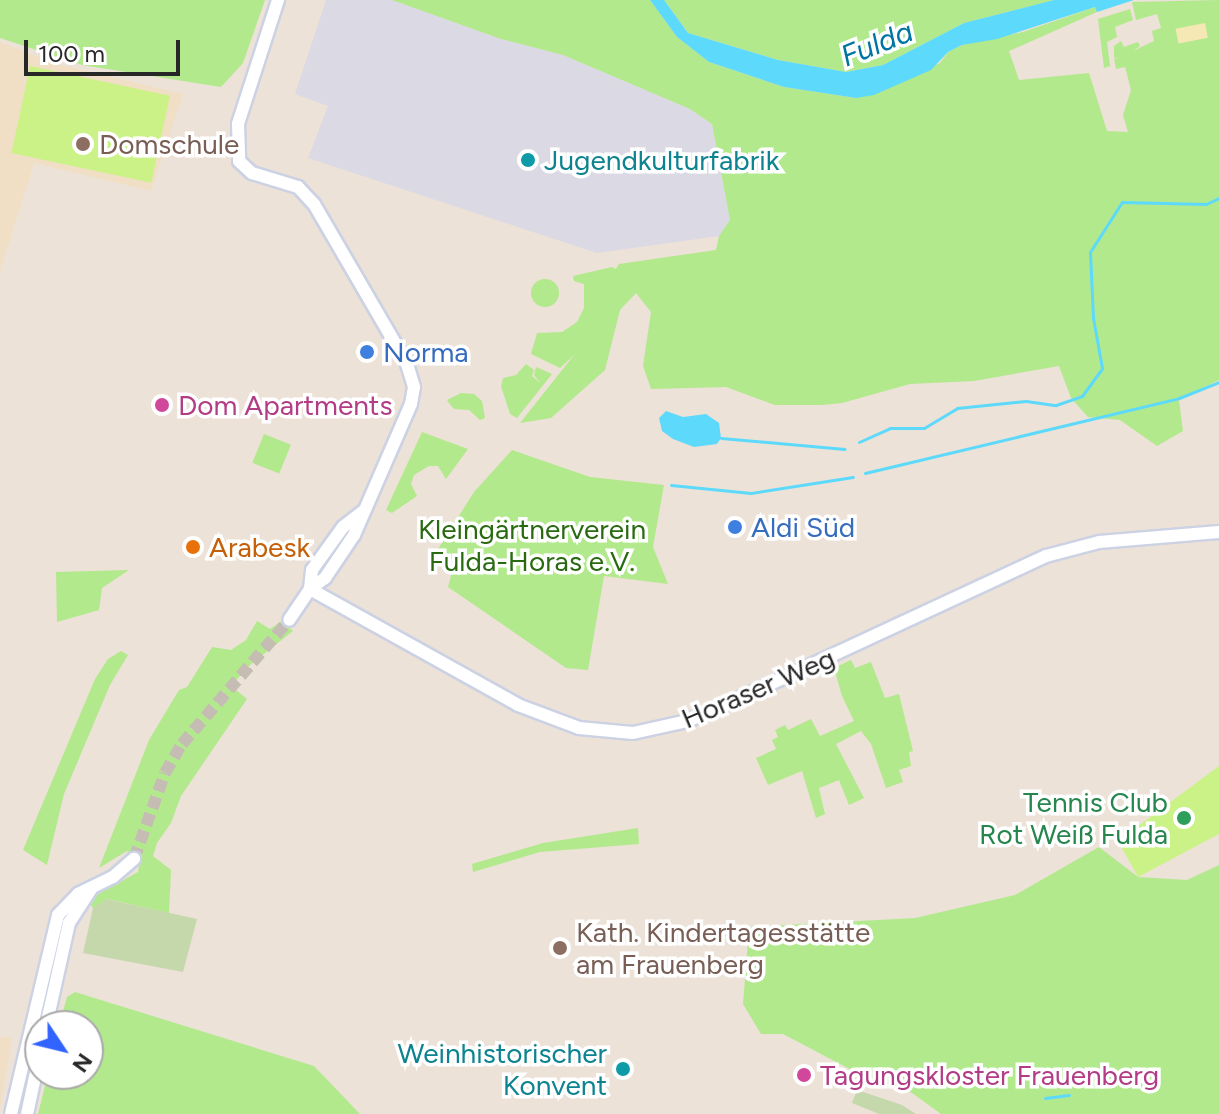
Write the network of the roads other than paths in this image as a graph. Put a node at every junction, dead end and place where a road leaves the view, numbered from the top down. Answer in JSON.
{"nodes":[{"id":1,"x":278,"y":0,"type":"edge"},
{"id":2,"x":1219,"y":532,"type":"edge"},
{"id":3,"x":310,"y":589,"type":"junction"},
{"id":4,"x":289,"y":620,"type":"tunnel mouth"},
{"id":5,"x":134,"y":859,"type":"tunnel mouth"},
{"id":6,"x":91,"y":889,"type":"junction"},
{"id":7,"x":50,"y":1010,"type":"edge"},
{"id":8,"x":32,"y":1090,"type":"edge"},
{"id":9,"x":11,"y":1114,"type":"edge"},
{"id":10,"x":27,"y":1114,"type":"edge"}],
"edges":[{"from":1,"to":3,"type":"main road"},
{"from":2,"to":3,"type":"main road","name":"Horaser Weg"},
{"from":3,"to":4,"type":"main road"},
{"from":5,"to":6,"type":"main road"},
{"from":6,"to":7,"type":"main road"},
{"from":6,"to":9,"type":"main road"},
{"from":8,"to":10,"type":"main road"}]}
